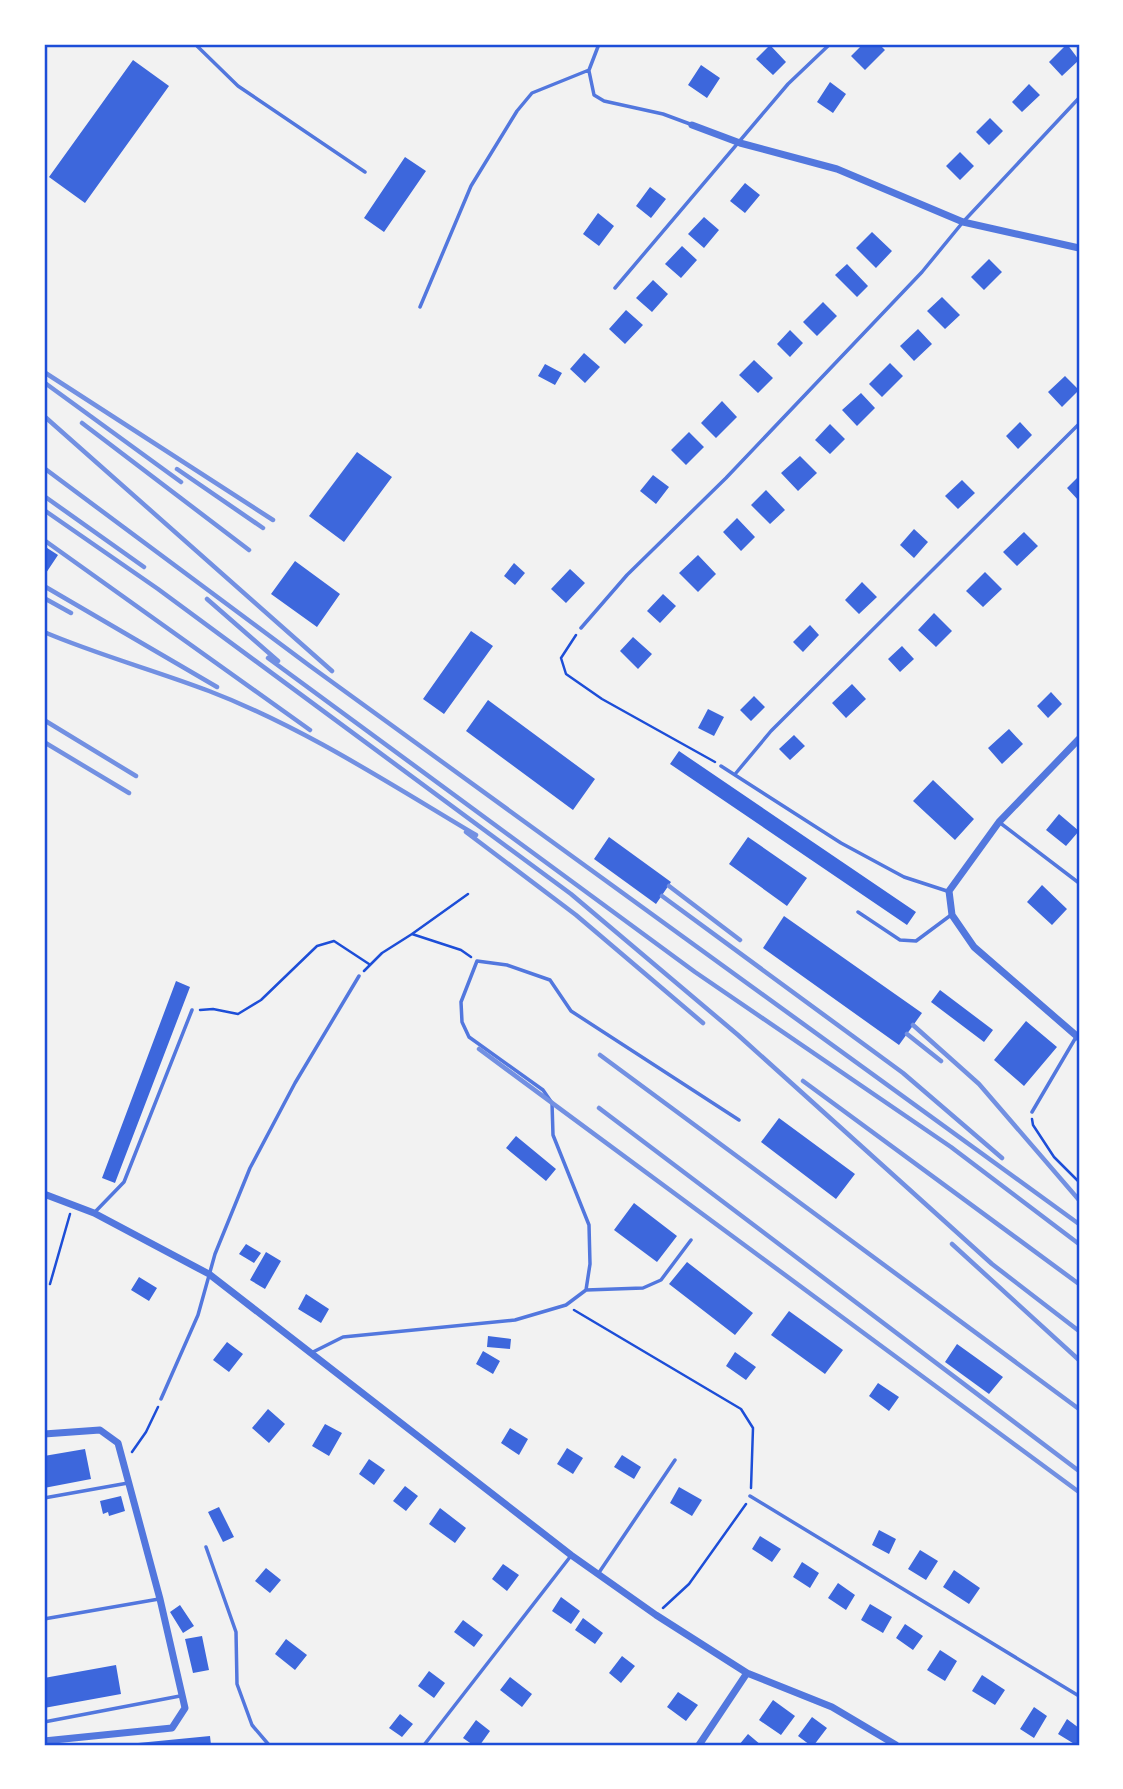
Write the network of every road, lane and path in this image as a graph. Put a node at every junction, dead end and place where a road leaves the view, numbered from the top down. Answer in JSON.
{"nodes":[{"id":1,"x":195,"y":44,"type":"edge"},
{"id":2,"x":599,"y":44,"type":"edge"},
{"id":3,"x":830,"y":44,"type":"edge"},
{"id":4,"x":589,"y":70,"type":"junction"},
{"id":5,"x":1079,"y":98,"type":"edge"},
{"id":6,"x":692,"y":125,"type":"joint"},
{"id":7,"x":740,"y":143,"type":"junction"},
{"id":8,"x":365,"y":172,"type":"dead end"},
{"id":9,"x":962,"y":222,"type":"junction"},
{"id":10,"x":1079,"y":248,"type":"edge"},
{"id":11,"x":615,"y":288,"type":"dead end"},
{"id":12,"x":420,"y":307,"type":"dead end"},
{"id":13,"x":1079,"y":424,"type":"edge"},
{"id":14,"x":580,"y":628,"type":"joint"},
{"id":15,"x":1079,"y":739,"type":"edge"},
{"id":16,"x":721,"y":766,"type":"joint"},
{"id":17,"x":736,"y":773,"type":"junction"},
{"id":18,"x":999,"y":822,"type":"junction"},
{"id":19,"x":1079,"y":883,"type":"edge"},
{"id":20,"x":949,"y":891,"type":"junction"},
{"id":21,"x":468,"y":894,"type":"dead end"},
{"id":22,"x":858,"y":912,"type":"dead end"},
{"id":23,"x":952,"y":915,"type":"junction"},
{"id":24,"x":412,"y":933,"type":"junction"},
{"id":25,"x":477,"y":961,"type":"junction"},
{"id":26,"x":369,"y":964,"type":"junction"},
{"id":27,"x":359,"y":976,"type":"joint"},
{"id":28,"x":192,"y":1010,"type":"joint"},
{"id":29,"x":1078,"y":1036,"type":"edge"},
{"id":30,"x":1032,"y":1112,"type":"joint"},
{"id":31,"x":739,"y":1120,"type":"dead end"},
{"id":32,"x":1079,"y":1182,"type":"edge"},
{"id":33,"x":44,"y":1194,"type":"edge"},
{"id":34,"x":72,"y":1207,"type":"junction"},
{"id":35,"x":94,"y":1213,"type":"junction"},
{"id":36,"x":691,"y":1240,"type":"dead end"},
{"id":37,"x":209,"y":1274,"type":"junction"},
{"id":38,"x":44,"y":1290,"type":"edge"},
{"id":39,"x":586,"y":1290,"type":"junction"},
{"id":40,"x":566,"y":1305,"type":"junction"},
{"id":41,"x":312,"y":1353,"type":"junction"},
{"id":42,"x":161,"y":1399,"type":"joint"},
{"id":43,"x":44,"y":1434,"type":"edge"},
{"id":44,"x":676,"y":1460,"type":"dead end"},
{"id":45,"x":123,"y":1463,"type":"junction"},
{"id":46,"x":129,"y":1483,"type":"junction"},
{"id":47,"x":750,"y":1496,"type":"junction"},
{"id":48,"x":44,"y":1498,"type":"edge"},
{"id":49,"x":206,"y":1547,"type":"dead end"},
{"id":50,"x":571,"y":1555,"type":"junction"},
{"id":51,"x":598,"y":1574,"type":"junction"},
{"id":52,"x":160,"y":1599,"type":"junction"},
{"id":53,"x":656,"y":1615,"type":"junction"},
{"id":54,"x":44,"y":1619,"type":"edge"},
{"id":55,"x":747,"y":1673,"type":"junction"},
{"id":56,"x":182,"y":1696,"type":"junction"},
{"id":57,"x":1079,"y":1696,"type":"edge"},
{"id":58,"x":44,"y":1722,"type":"edge"},
{"id":59,"x":44,"y":1741,"type":"edge"},
{"id":60,"x":269,"y":1745,"type":"edge"},
{"id":61,"x":424,"y":1745,"type":"edge"},
{"id":62,"x":699,"y":1745,"type":"edge"},
{"id":63,"x":896,"y":1745,"type":"edge"}],
"edges":[{"from":1,"to":8,"type":"lane"},
{"from":2,"to":4,"type":"lane"},
{"from":3,"to":7,"type":"lane"},
{"from":4,"to":6,"type":"lane"},
{"from":4,"to":12,"type":"lane"},
{"from":5,"to":9,"type":"lane"},
{"from":6,"to":7,"type":"street"},
{"from":7,"to":9,"type":"street"},
{"from":7,"to":11,"type":"lane"},
{"from":9,"to":10,"type":"street"},
{"from":9,"to":14,"type":"lane"},
{"from":13,"to":17,"type":"lane"},
{"from":14,"to":16,"type":"path"},
{"from":15,"to":18,"type":"street"},
{"from":16,"to":17,"type":"lane"},
{"from":17,"to":20,"type":"lane"},
{"from":18,"to":19,"type":"lane"},
{"from":18,"to":20,"type":"street"},
{"from":20,"to":23,"type":"street"},
{"from":21,"to":24,"type":"path"},
{"from":22,"to":23,"type":"lane"},
{"from":23,"to":29,"type":"street"},
{"from":24,"to":25,"type":"path"},
{"from":24,"to":26,"type":"path"},
{"from":25,"to":31,"type":"lane"},
{"from":25,"to":39,"type":"lane"},
{"from":26,"to":27,"type":"path"},
{"from":26,"to":28,"type":"path"},
{"from":27,"to":37,"type":"lane"},
{"from":28,"to":35,"type":"lane"},
{"from":29,"to":30,"type":"lane"},
{"from":30,"to":32,"type":"path"},
{"from":33,"to":34,"type":"street"},
{"from":34,"to":35,"type":"street"},
{"from":34,"to":38,"type":"path"},
{"from":35,"to":37,"type":"street"},
{"from":36,"to":39,"type":"lane"},
{"from":37,"to":41,"type":"street"},
{"from":37,"to":42,"type":"lane"},
{"from":39,"to":40,"type":"lane"},
{"from":40,"to":41,"type":"lane"},
{"from":40,"to":47,"type":"path"},
{"from":41,"to":50,"type":"street"},
{"from":42,"to":45,"type":"path"},
{"from":43,"to":45,"type":"street"},
{"from":44,"to":51,"type":"lane"},
{"from":45,"to":46,"type":"street"},
{"from":46,"to":48,"type":"lane"},
{"from":46,"to":52,"type":"street"},
{"from":47,"to":53,"type":"path"},
{"from":47,"to":57,"type":"lane"},
{"from":49,"to":60,"type":"lane"},
{"from":50,"to":51,"type":"street"},
{"from":50,"to":61,"type":"lane"},
{"from":51,"to":53,"type":"street"},
{"from":52,"to":54,"type":"lane"},
{"from":52,"to":56,"type":"street"},
{"from":53,"to":55,"type":"street"},
{"from":55,"to":62,"type":"street"},
{"from":55,"to":63,"type":"street"},
{"from":56,"to":58,"type":"lane"},
{"from":56,"to":59,"type":"street"}]}
